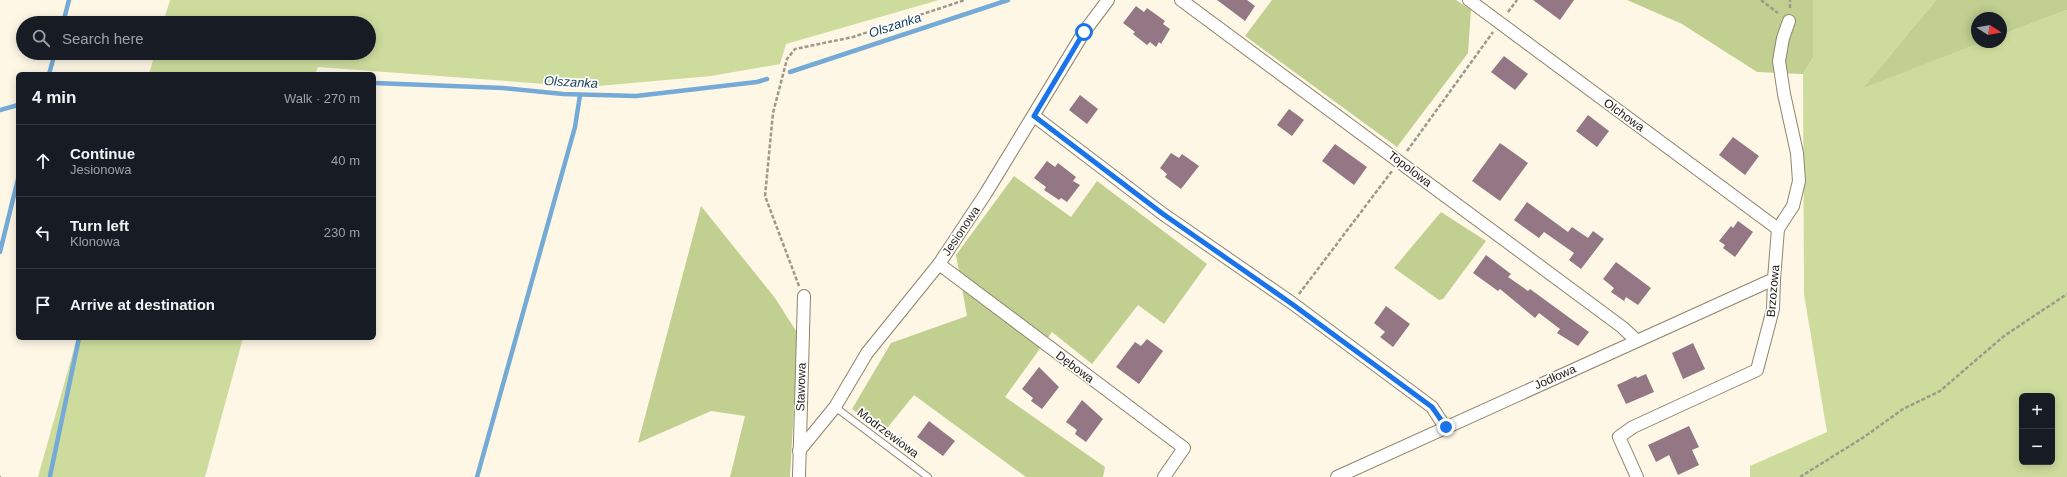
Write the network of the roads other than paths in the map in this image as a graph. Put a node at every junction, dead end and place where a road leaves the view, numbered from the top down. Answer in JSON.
{"nodes":[{"id":1,"x":1108,"y":0,"type":"edge"},
{"id":2,"x":1181,"y":0,"type":"edge"},
{"id":3,"x":1469,"y":0,"type":"edge"},
{"id":4,"x":1789,"y":21,"type":"road end"},
{"id":5,"x":1034,"y":116,"type":"junction"},
{"id":6,"x":1778,"y":230,"type":"junction"},
{"id":7,"x":939,"y":264,"type":"junction"},
{"id":8,"x":1774,"y":279,"type":"junction"},
{"id":9,"x":804,"y":296,"type":"road end"},
{"id":10,"x":1636,"y":340,"type":"junction"},
{"id":11,"x":835,"y":407,"type":"junction"},
{"id":12,"x":1446,"y":427,"type":"junction"},
{"id":13,"x":799,"y":451,"type":"junction"},
{"id":14,"x":799,"y":477,"type":"edge"},
{"id":15,"x":928,"y":477,"type":"edge"},
{"id":16,"x":1164,"y":477,"type":"edge"},
{"id":17,"x":1337,"y":477,"type":"edge"},
{"id":18,"x":1637,"y":477,"type":"edge"}],
"edges":[{"from":1,"to":5,"type":"street","name":"Jesionowa"},
{"from":2,"to":10,"type":"street","name":"Topolowa"},
{"from":3,"to":6,"type":"street","name":"Olchowa"},
{"from":4,"to":6,"type":"street","name":"Brzozowa"},
{"from":5,"to":7,"type":"street","name":"Jesionowa"},
{"from":5,"to":12,"type":"street"},
{"from":6,"to":8,"type":"street","name":"Brzozowa"},
{"from":7,"to":11,"type":"street","name":"Jesionowa"},
{"from":7,"to":16,"type":"street","name":"Dębowa"},
{"from":8,"to":10,"type":"street","name":"Jodłowa"},
{"from":8,"to":18,"type":"street","name":"Brzozowa"},
{"from":9,"to":13,"type":"street","name":"Stawowa"},
{"from":10,"to":12,"type":"street","name":"Jodłowa"},
{"from":11,"to":13,"type":"street","name":"Jesionowa"},
{"from":11,"to":15,"type":"lane","name":"Modrzewiowa"},
{"from":12,"to":17,"type":"street","name":"Jodłowa"},
{"from":13,"to":14,"type":"street","name":"Stawowa"}]}
